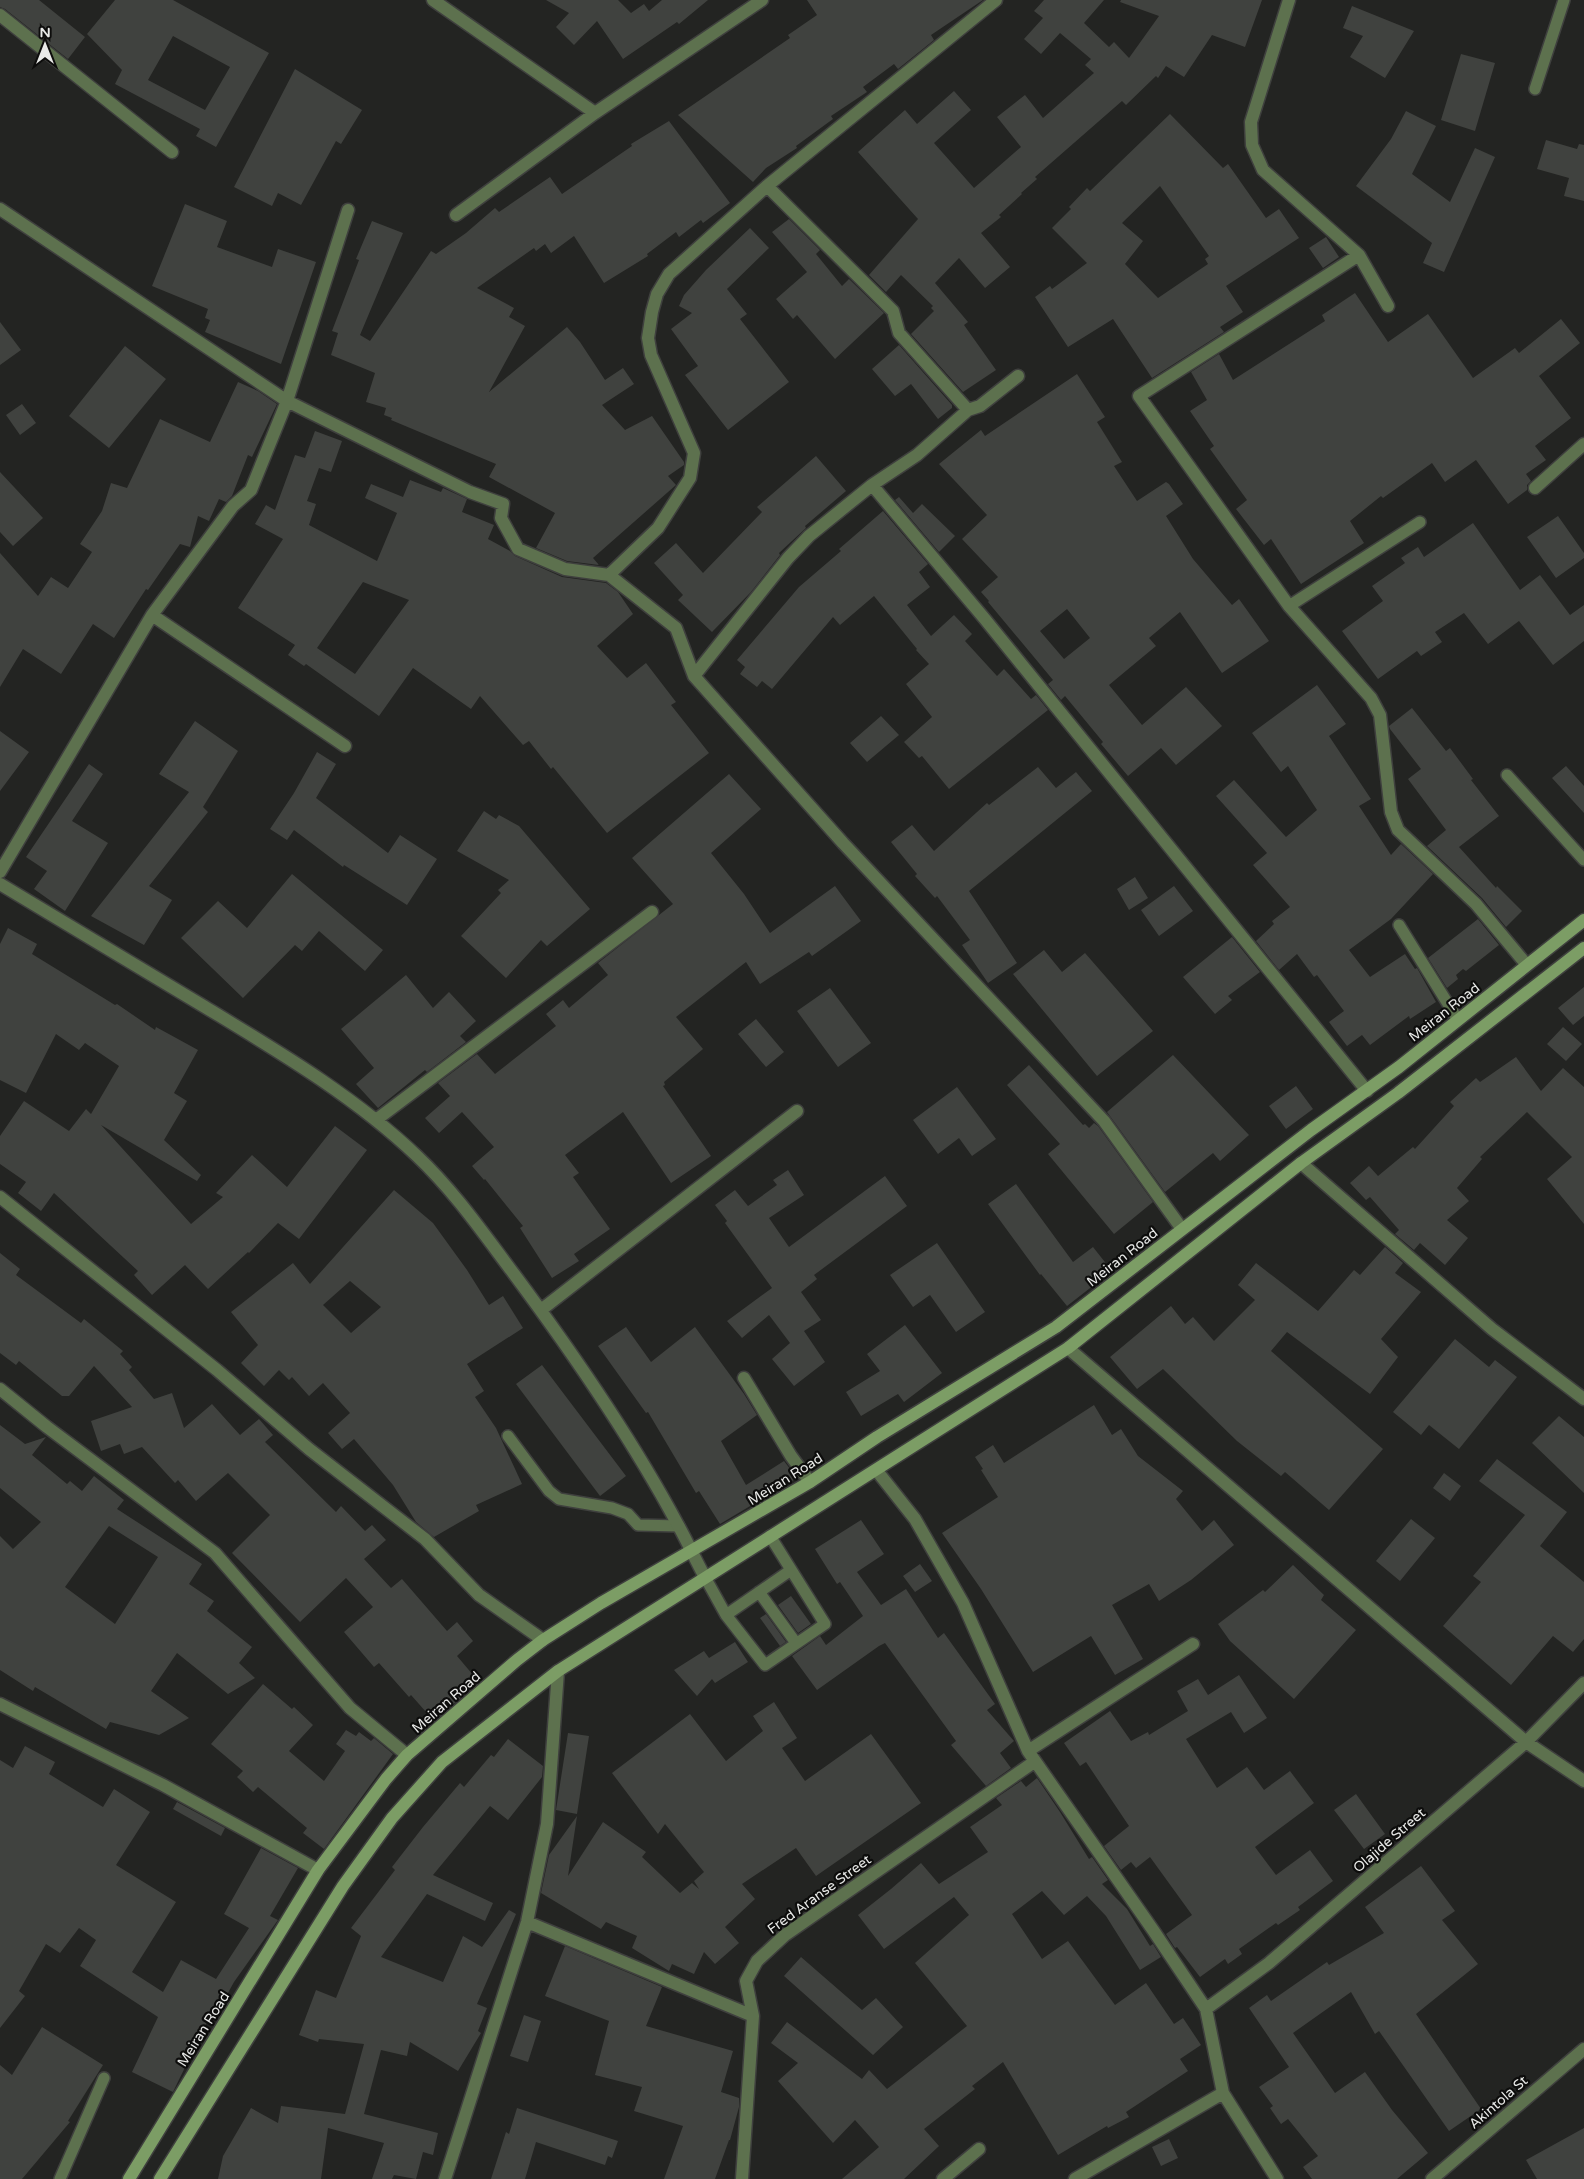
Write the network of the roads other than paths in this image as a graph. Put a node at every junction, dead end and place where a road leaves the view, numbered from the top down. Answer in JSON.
{"nodes":[{"id":1,"x":433,"y":0,"type":"edge"},
{"id":2,"x":762,"y":0,"type":"edge"},
{"id":3,"x":996,"y":0,"type":"edge"},
{"id":4,"x":1289,"y":0,"type":"edge"},
{"id":5,"x":1564,"y":0,"type":"edge"},
{"id":6,"x":0,"y":15,"type":"edge"},
{"id":7,"x":1535,"y":89,"type":"dead end"},
{"id":8,"x":595,"y":113,"type":"junction"},
{"id":9,"x":172,"y":152,"type":"dead end"},
{"id":10,"x":767,"y":186,"type":"junction"},
{"id":11,"x":0,"y":209,"type":"edge"},
{"id":12,"x":348,"y":210,"type":"dead end"},
{"id":13,"x":456,"y":215,"type":"dead end"},
{"id":14,"x":1359,"y":255,"type":"junction"},
{"id":15,"x":1388,"y":306,"type":"dead end"},
{"id":16,"x":1018,"y":376,"type":"dead end"},
{"id":17,"x":287,"y":401,"type":"junction"},
{"id":18,"x":968,"y":410,"type":"junction"},
{"id":19,"x":1584,"y":444,"type":"edge"},
{"id":20,"x":872,"y":485,"type":"junction"},
{"id":21,"x":1535,"y":488,"type":"dead end"},
{"id":22,"x":1420,"y":522,"type":"dead end"},
{"id":23,"x":609,"y":575,"type":"junction"},
{"id":24,"x":1289,"y":606,"type":"junction"},
{"id":25,"x":152,"y":616,"type":"junction"},
{"id":26,"x":694,"y":676,"type":"junction"},
{"id":27,"x":345,"y":746,"type":"dead end"},
{"id":28,"x":1507,"y":775,"type":"dead end"},
{"id":29,"x":1584,"y":860,"type":"edge"},
{"id":30,"x":0,"y":872,"type":"edge"},
{"id":31,"x":0,"y":884,"type":"edge"},
{"id":32,"x":652,"y":912,"type":"dead end"},
{"id":33,"x":1584,"y":920,"type":"edge"},
{"id":34,"x":1399,"y":925,"type":"dead end"},
{"id":35,"x":1584,"y":948,"type":"edge"},
{"id":36,"x":1526,"y":964,"type":"junction"},
{"id":37,"x":1458,"y":1020,"type":"junction"},
{"id":38,"x":1366,"y":1091,"type":"junction"},
{"id":39,"x":797,"y":1110,"type":"dead end"},
{"id":40,"x":376,"y":1120,"type":"junction"},
{"id":41,"x":1301,"y":1163,"type":"junction"},
{"id":42,"x":0,"y":1197,"type":"edge"},
{"id":43,"x":1182,"y":1230,"type":"junction"},
{"id":44,"x":541,"y":1310,"type":"junction"},
{"id":45,"x":1068,"y":1348,"type":"junction"},
{"id":46,"x":744,"y":1378,"type":"dead end"},
{"id":47,"x":0,"y":1389,"type":"edge"},
{"id":48,"x":1584,"y":1399,"type":"edge"},
{"id":49,"x":508,"y":1436,"type":"dead end"},
{"id":50,"x":877,"y":1471,"type":"junction"},
{"id":51,"x":810,"y":1482,"type":"junction"},
{"id":52,"x":679,"y":1526,"type":"junction"},
{"id":53,"x":770,"y":1536,"type":"junction"},
{"id":54,"x":691,"y":1553,"type":"junction"},
{"id":55,"x":791,"y":1570,"type":"junction"},
{"id":56,"x":706,"y":1579,"type":"junction"},
{"id":57,"x":759,"y":1592,"type":"junction"},
{"id":58,"x":726,"y":1615,"type":"junction"},
{"id":59,"x":543,"y":1640,"type":"junction"},
{"id":60,"x":796,"y":1644,"type":"junction"},
{"id":61,"x":1193,"y":1644,"type":"dead end"},
{"id":62,"x":558,"y":1671,"type":"junction"},
{"id":63,"x":1584,"y":1683,"type":"edge"},
{"id":64,"x":0,"y":1704,"type":"edge"},
{"id":65,"x":1526,"y":1742,"type":"junction"},
{"id":66,"x":407,"y":1755,"type":"junction"},
{"id":67,"x":1031,"y":1757,"type":"junction"},
{"id":68,"x":1584,"y":1781,"type":"edge"},
{"id":69,"x":318,"y":1870,"type":"junction"},
{"id":70,"x":528,"y":1922,"type":"junction"},
{"id":71,"x":1206,"y":2009,"type":"junction"},
{"id":72,"x":753,"y":2016,"type":"junction"},
{"id":73,"x":1584,"y":2049,"type":"edge"},
{"id":74,"x":104,"y":2078,"type":"dead end"},
{"id":75,"x":1223,"y":2093,"type":"junction"},
{"id":76,"x":979,"y":2149,"type":"dead end"},
{"id":77,"x":60,"y":2179,"type":"edge"},
{"id":78,"x":128,"y":2179,"type":"edge"},
{"id":79,"x":160,"y":2179,"type":"edge"},
{"id":80,"x":445,"y":2179,"type":"edge"},
{"id":81,"x":742,"y":2179,"type":"edge"},
{"id":82,"x":944,"y":2179,"type":"edge"},
{"id":83,"x":1075,"y":2179,"type":"edge"},
{"id":84,"x":1277,"y":2179,"type":"edge"},
{"id":85,"x":1432,"y":2179,"type":"edge"}],
"edges":[{"from":1,"to":8,"type":"street"},
{"from":2,"to":8,"type":"street"},
{"from":3,"to":10,"type":"street"},
{"from":4,"to":14,"type":"street"},
{"from":5,"to":7,"type":"lane"},
{"from":6,"to":9,"type":"street"},
{"from":8,"to":13,"type":"street"},
{"from":10,"to":18,"type":"street"},
{"from":10,"to":23,"type":"street"},
{"from":11,"to":17,"type":"street"},
{"from":12,"to":17,"type":"street"},
{"from":14,"to":15,"type":"street"},
{"from":14,"to":24,"type":"street"},
{"from":16,"to":18,"type":"street"},
{"from":17,"to":23,"type":"street"},
{"from":17,"to":25,"type":"street"},
{"from":18,"to":20,"type":"street"},
{"from":19,"to":21,"type":"street"},
{"from":20,"to":26,"type":"street"},
{"from":20,"to":38,"type":"street"},
{"from":22,"to":24,"type":"lane"},
{"from":23,"to":26,"type":"street"},
{"from":24,"to":36,"type":"street"},
{"from":25,"to":27,"type":"street"},
{"from":25,"to":30,"type":"street"},
{"from":26,"to":43,"type":"street"},
{"from":28,"to":29,"type":"lane"},
{"from":31,"to":40,"type":"street"},
{"from":32,"to":40,"type":"street"},
{"from":33,"to":36,"type":"main road","name":"Meiran Road"},
{"from":34,"to":37,"type":"lane"},
{"from":35,"to":41,"type":"main road"},
{"from":36,"to":37,"type":"main road","name":"Meiran Road"},
{"from":37,"to":38,"type":"main road","name":"Meiran Road"},
{"from":38,"to":43,"type":"main road","name":"Meiran Road"},
{"from":39,"to":44,"type":"street"},
{"from":40,"to":44,"type":"street"},
{"from":41,"to":45,"type":"main road"},
{"from":41,"to":48,"type":"street"},
{"from":42,"to":59,"type":"street"},
{"from":43,"to":51,"type":"main road","name":"Meiran Road"},
{"from":44,"to":52,"type":"street"},
{"from":45,"to":50,"type":"main road"},
{"from":45,"to":65,"type":"street"},
{"from":46,"to":51,"type":"street"},
{"from":47,"to":66,"type":"street"},
{"from":49,"to":52,"type":"lane"},
{"from":50,"to":53,"type":"main road"},
{"from":50,"to":67,"type":"street"},
{"from":51,"to":54,"type":"main road","name":"Meiran Road"},
{"from":52,"to":54,"type":"street"},
{"from":53,"to":55,"type":"lane"},
{"from":53,"to":56,"type":"main road"},
{"from":54,"to":56,"type":"street"},
{"from":54,"to":59,"type":"main road","name":"Meiran Road"},
{"from":55,"to":57,"type":"lane"},
{"from":55,"to":60,"type":"lane"},
{"from":56,"to":58,"type":"lane"},
{"from":56,"to":62,"type":"main road"},
{"from":57,"to":58,"type":"lane"},
{"from":57,"to":60,"type":"lane"},
{"from":58,"to":60,"type":"lane"},
{"from":59,"to":66,"type":"main road","name":"Meiran Road"},
{"from":61,"to":67,"type":"street","name":"Fred Aranse Street"},
{"from":62,"to":70,"type":"street"},
{"from":62,"to":79,"type":"main road"},
{"from":63,"to":65,"type":"street","name":"Olajide Street"},
{"from":64,"to":69,"type":"street"},
{"from":65,"to":68,"type":"street"},
{"from":65,"to":71,"type":"street","name":"Olajide Street"},
{"from":66,"to":69,"type":"main road","name":"Meiran Road"},
{"from":67,"to":71,"type":"street"},
{"from":67,"to":72,"type":"street","name":"Fred Aranse Street"},
{"from":69,"to":78,"type":"main road","name":"Meiran Road"},
{"from":70,"to":72,"type":"street"},
{"from":70,"to":80,"type":"street"},
{"from":71,"to":75,"type":"street"},
{"from":72,"to":81,"type":"street","name":"Fred Aranse Street"},
{"from":73,"to":85,"type":"street","name":"Akintola St"},
{"from":74,"to":77,"type":"lane"},
{"from":75,"to":83,"type":"street"},
{"from":75,"to":84,"type":"street"},
{"from":76,"to":82,"type":"street"}]}
